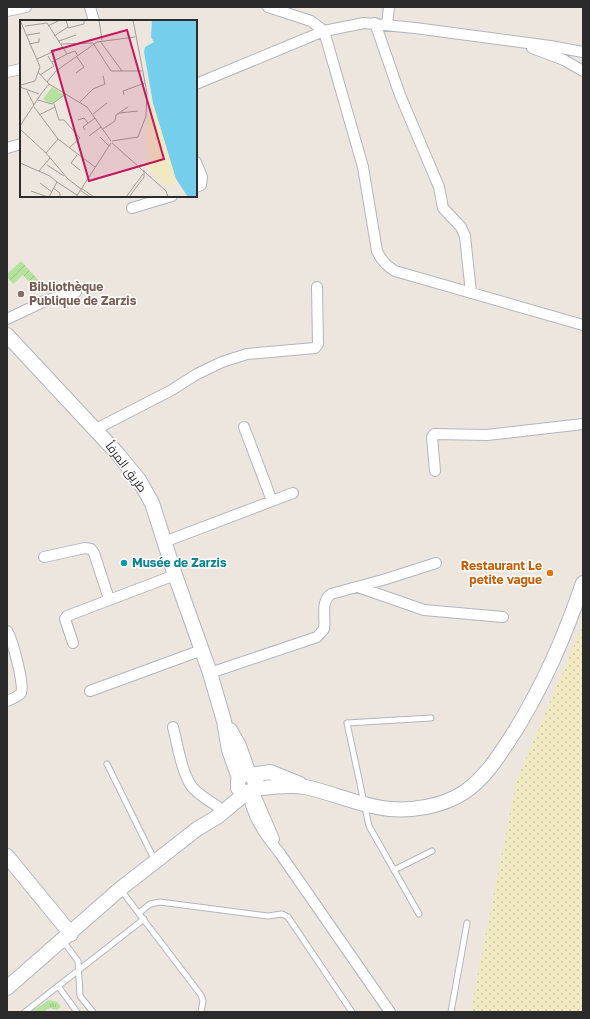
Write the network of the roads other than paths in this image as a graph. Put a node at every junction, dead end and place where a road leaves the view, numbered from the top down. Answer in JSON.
{"nodes":[{"id":1,"x":26,"y":7,"type":"edge"},
{"id":2,"x":90,"y":7,"type":"edge"},
{"id":3,"x":268,"y":7,"type":"edge"},
{"id":4,"x":388,"y":7,"type":"edge"},
{"id":5,"x":7,"y":11,"type":"edge"},
{"id":6,"x":94,"y":20,"type":"edge"},
{"id":7,"x":375,"y":23,"type":"junction"},
{"id":8,"x":387,"y":24,"type":"junction"},
{"id":9,"x":324,"y":31,"type":"junction"},
{"id":10,"x":509,"y":42,"type":"junction"},
{"id":11,"x":583,"y":52,"type":"edge"},
{"id":12,"x":20,"y":69,"type":"edge"},
{"id":13,"x":583,"y":71,"type":"edge"},
{"id":14,"x":7,"y":72,"type":"edge"},
{"id":15,"x":197,"y":84,"type":"edge"},
{"id":16,"x":20,"y":144,"type":"edge"},
{"id":17,"x":7,"y":148,"type":"edge"},
{"id":18,"x":197,"y":164,"type":"edge"},
{"id":19,"x":197,"y":187,"type":"edge"},
{"id":20,"x":169,"y":197,"type":"edge"},
{"id":21,"x":132,"y":208,"type":"dead end"},
{"id":22,"x":317,"y":287,"type":"dead end"},
{"id":23,"x":76,"y":292,"type":"dead end"},
{"id":24,"x":471,"y":293,"type":"junction"},
{"id":25,"x":7,"y":319,"type":"edge"},
{"id":26,"x":583,"y":325,"type":"edge"},
{"id":27,"x":8,"y":337,"type":"edge"},
{"id":28,"x":583,"y":424,"type":"edge"},
{"id":29,"x":244,"y":427,"type":"dead end"},
{"id":30,"x":96,"y":429,"type":"junction"},
{"id":31,"x":435,"y":472,"type":"dead end"},
{"id":32,"x":293,"y":493,"type":"dead end"},
{"id":33,"x":272,"y":501,"type":"junction"},
{"id":34,"x":164,"y":542,"type":"junction"},
{"id":35,"x":44,"y":557,"type":"dead end"},
{"id":36,"x":436,"y":563,"type":"dead end"},
{"id":37,"x":175,"y":575,"type":"junction"},
{"id":38,"x":583,"y":583,"type":"edge"},
{"id":39,"x":358,"y":587,"type":"junction"},
{"id":40,"x":109,"y":599,"type":"junction"},
{"id":41,"x":503,"y":617,"type":"dead end"},
{"id":42,"x":7,"y":631,"type":"edge"},
{"id":43,"x":73,"y":643,"type":"dead end"},
{"id":44,"x":202,"y":650,"type":"junction"},
{"id":45,"x":210,"y":673,"type":"junction"},
{"id":46,"x":90,"y":691,"type":"dead end"},
{"id":47,"x":7,"y":701,"type":"edge"},
{"id":48,"x":431,"y":718,"type":"dead end"},
{"id":49,"x":224,"y":721,"type":"junction"},
{"id":50,"x":172,"y":727,"type":"dead end"},
{"id":51,"x":239,"y":746,"type":"junction"},
{"id":52,"x":107,"y":764,"type":"dead end"},
{"id":53,"x":277,"y":774,"type":"junction"},
{"id":54,"x":247,"y":785,"type":"junction"},
{"id":55,"x":305,"y":787,"type":"junction"},
{"id":56,"x":365,"y":805,"type":"junction"},
{"id":57,"x":217,"y":806,"type":"junction"},
{"id":58,"x":197,"y":829,"type":"junction"},
{"id":59,"x":432,"y":851,"type":"dead end"},
{"id":60,"x":7,"y":856,"type":"edge"},
{"id":61,"x":156,"y":861,"type":"junction"},
{"id":62,"x":394,"y":870,"type":"junction"},
{"id":63,"x":120,"y":889,"type":"junction"},
{"id":64,"x":139,"y":912,"type":"junction"},
{"id":65,"x":418,"y":914,"type":"dead end"},
{"id":66,"x":144,"y":919,"type":"junction"},
{"id":67,"x":467,"y":923,"type":"dead end"},
{"id":68,"x":67,"y":937,"type":"junction"},
{"id":69,"x":80,"y":969,"type":"junction"},
{"id":70,"x":58,"y":986,"type":"junction"},
{"id":71,"x":7,"y":988,"type":"edge"},
{"id":72,"x":25,"y":1012,"type":"edge"},
{"id":73,"x":78,"y":1012,"type":"edge"},
{"id":74,"x":93,"y":1012,"type":"edge"},
{"id":75,"x":201,"y":1012,"type":"edge"},
{"id":76,"x":352,"y":1012,"type":"edge"},
{"id":77,"x":390,"y":1012,"type":"edge"},
{"id":78,"x":451,"y":1012,"type":"edge"}],
"edges":[{"from":1,"to":5,"type":"street"},
{"from":2,"to":6,"type":"street"},
{"from":3,"to":9,"type":"street"},
{"from":4,"to":8,"type":"street"},
{"from":7,"to":8,"type":"street"},
{"from":7,"to":9,"type":"street"},
{"from":7,"to":24,"type":"street"},
{"from":8,"to":10,"type":"street"},
{"from":9,"to":15,"type":"street"},
{"from":9,"to":24,"type":"street"},
{"from":10,"to":11,"type":"street"},
{"from":10,"to":13,"type":"street"},
{"from":12,"to":14,"type":"street"},
{"from":16,"to":17,"type":"street"},
{"from":18,"to":19,"type":"street"},
{"from":20,"to":21,"type":"street"},
{"from":22,"to":30,"type":"street"},
{"from":23,"to":25,"type":"street"},
{"from":24,"to":26,"type":"street"},
{"from":27,"to":30,"type":"street","name":"طريق المرفأ"},
{"from":28,"to":31,"type":"street"},
{"from":29,"to":33,"type":"street"},
{"from":30,"to":34,"type":"street","name":"طريق المرفأ"},
{"from":32,"to":33,"type":"street"},
{"from":33,"to":34,"type":"street"},
{"from":34,"to":37,"type":"street","name":"طريق المرفأ"},
{"from":35,"to":40,"type":"street"},
{"from":36,"to":39,"type":"street"},
{"from":37,"to":40,"type":"street"},
{"from":37,"to":44,"type":"street","name":"طريق المرفأ"},
{"from":38,"to":56,"type":"street"},
{"from":39,"to":41,"type":"street"},
{"from":39,"to":45,"type":"street"},
{"from":40,"to":43,"type":"street"},
{"from":42,"to":47,"type":"street"},
{"from":44,"to":45,"type":"street","name":"طريق المرفأ"},
{"from":44,"to":46,"type":"street"},
{"from":45,"to":49,"type":"street","name":"طريق المرفأ"},
{"from":48,"to":56,"type":"lane"},
{"from":49,"to":51,"type":"street"},
{"from":49,"to":54,"type":"street"},
{"from":50,"to":57,"type":"street"},
{"from":51,"to":53,"type":"street"},
{"from":51,"to":54,"type":"street"},
{"from":52,"to":61,"type":"lane"},
{"from":53,"to":54,"type":"street"},
{"from":53,"to":55,"type":"street"},
{"from":54,"to":55,"type":"street"},
{"from":54,"to":57,"type":"street"},
{"from":54,"to":58,"type":"street"},
{"from":54,"to":77,"type":"street"},
{"from":55,"to":56,"type":"street"},
{"from":56,"to":62,"type":"lane"},
{"from":57,"to":58,"type":"street"},
{"from":58,"to":61,"type":"street"},
{"from":59,"to":62,"type":"lane"},
{"from":60,"to":68,"type":"street"},
{"from":61,"to":63,"type":"street"},
{"from":62,"to":65,"type":"lane"},
{"from":63,"to":64,"type":"lane"},
{"from":63,"to":68,"type":"street"},
{"from":64,"to":66,"type":"lane"},
{"from":64,"to":76,"type":"lane"},
{"from":66,"to":69,"type":"lane"},
{"from":66,"to":75,"type":"lane"},
{"from":67,"to":78,"type":"lane"},
{"from":68,"to":69,"type":"lane"},
{"from":68,"to":71,"type":"street"},
{"from":69,"to":70,"type":"lane"},
{"from":69,"to":74,"type":"lane"},
{"from":70,"to":72,"type":"lane"},
{"from":70,"to":73,"type":"lane"}]}
